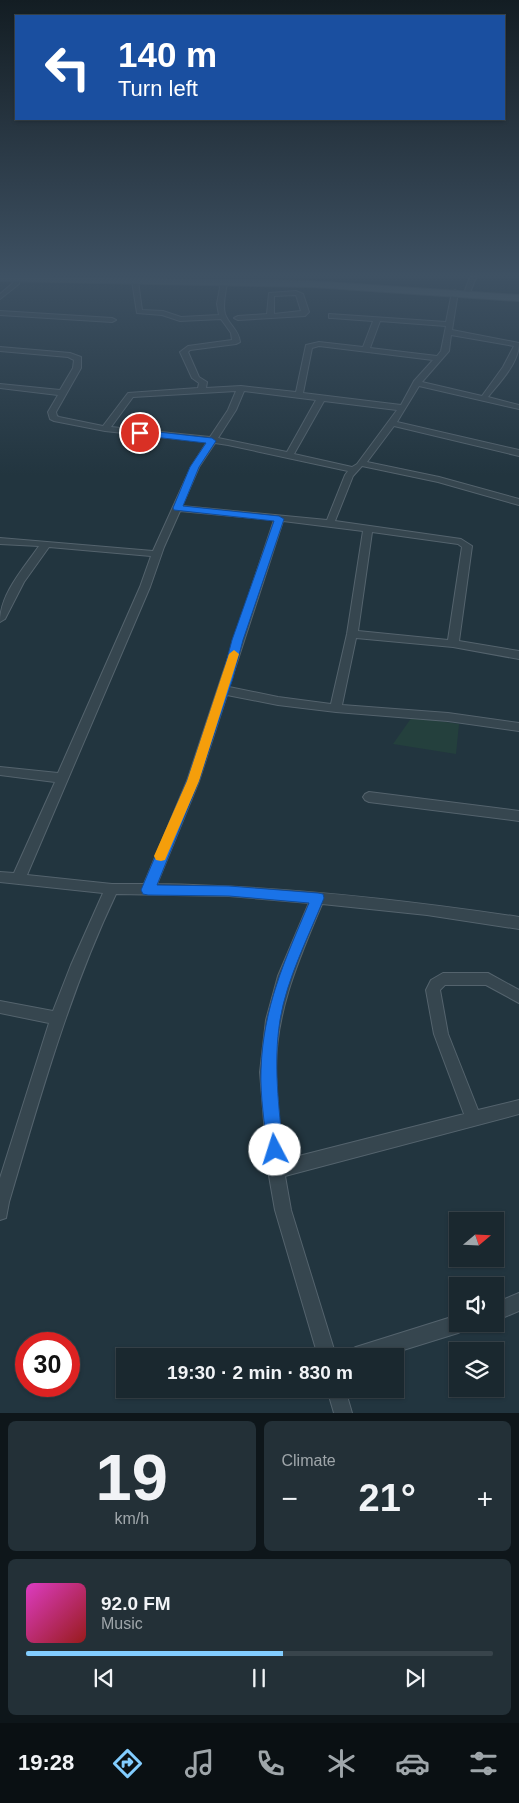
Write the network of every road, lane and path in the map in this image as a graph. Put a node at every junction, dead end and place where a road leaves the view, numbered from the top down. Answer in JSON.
{"nodes":[{"id":1,"x":228,"y":343,"type":"edge"},
{"id":2,"x":368,"y":343,"type":"edge"},
{"id":3,"x":447,"y":343,"type":"edge"},
{"id":4,"x":518,"y":345,"type":"edge"},
{"id":5,"x":0,"y":349,"type":"edge"},
{"id":6,"x":366,"y":349,"type":"junction"},
{"id":7,"x":439,"y":358,"type":"junction"},
{"id":8,"x":417,"y":384,"type":"junction"},
{"id":9,"x":0,"y":386,"type":"edge"},
{"id":10,"x":240,"y":388,"type":"junction"},
{"id":11,"x":202,"y":391,"type":"junction"},
{"id":12,"x":62,"y":393,"type":"junction"},
{"id":13,"x":299,"y":395,"type":"junction"},
{"id":14,"x":321,"y":398,"type":"junction"},
{"id":15,"x":484,"y":398,"type":"junction"},
{"id":16,"x":519,"y":407,"type":"edge"},
{"id":17,"x":402,"y":408,"type":"junction"},
{"id":18,"x":392,"y":423,"type":"junction"},
{"id":19,"x":105,"y":429,"type":"junction"},
{"id":20,"x":212,"y":441,"type":"junction"},
{"id":21,"x":519,"y":453,"type":"edge"},
{"id":22,"x":289,"y":456,"type":"junction"},
{"id":23,"x":358,"y":466,"type":"junction"},
{"id":24,"x":519,"y":502,"type":"edge"},
{"id":25,"x":177,"y":508,"type":"junction"},
{"id":26,"x":279,"y":519,"type":"junction"},
{"id":27,"x":330,"y":523,"type":"junction"},
{"id":28,"x":368,"y":528,"type":"junction"},
{"id":29,"x":0,"y":541,"type":"edge"},
{"id":30,"x":46,"y":544,"type":"junction"},
{"id":31,"x":157,"y":554,"type":"junction"},
{"id":32,"x":0,"y":620,"type":"edge"},
{"id":33,"x":352,"y":634,"type":"junction"},
{"id":34,"x":453,"y":644,"type":"junction"},
{"id":35,"x":519,"y":655,"type":"edge"},
{"id":36,"x":223,"y":690,"type":"junction"},
{"id":37,"x":336,"y":708,"type":"junction"},
{"id":38,"x":519,"y":727,"type":"edge"},
{"id":39,"x":0,"y":770,"type":"edge"},
{"id":40,"x":63,"y":778,"type":"junction"},
{"id":41,"x":369,"y":797,"type":"dead end"},
{"id":42,"x":519,"y":816,"type":"edge"},
{"id":43,"x":0,"y":877,"type":"edge"},
{"id":44,"x":18,"y":880,"type":"junction"},
{"id":45,"x":112,"y":888,"type":"junction"},
{"id":46,"x":148,"y":890,"type":"junction"},
{"id":47,"x":318,"y":898,"type":"junction"},
{"id":48,"x":519,"y":923,"type":"edge"},
{"id":49,"x":519,"y":997,"type":"edge"},
{"id":50,"x":0,"y":1007,"type":"edge"},
{"id":51,"x":56,"y":1018,"type":"junction"},
{"id":52,"x":519,"y":1107,"type":"edge"},
{"id":53,"x":474,"y":1119,"type":"junction"},
{"id":54,"x":276,"y":1170,"type":"junction"},
{"id":55,"x":0,"y":1202,"type":"edge"},
{"id":56,"x":0,"y":1212,"type":"edge"},
{"id":57,"x":519,"y":1302,"type":"edge"},
{"id":58,"x":504,"y":1308,"type":"edge"},
{"id":59,"x":449,"y":1327,"type":"edge"},
{"id":60,"x":324,"y":1348,"type":"edge"},
{"id":61,"x":382,"y":1348,"type":"edge"},
{"id":62,"x":339,"y":1398,"type":"edge"},
{"id":63,"x":343,"y":1413,"type":"edge"}],
"edges":[{"from":1,"to":11,"type":"street"},
{"from":2,"to":6,"type":"street"},
{"from":3,"to":7,"type":"street"},
{"from":4,"to":15,"type":"street"},
{"from":5,"to":12,"type":"street"},
{"from":6,"to":7,"type":"street"},
{"from":6,"to":13,"type":"street"},
{"from":7,"to":8,"type":"street"},
{"from":8,"to":15,"type":"street"},
{"from":8,"to":17,"type":"street"},
{"from":9,"to":12,"type":"street"},
{"from":10,"to":11,"type":"street"},
{"from":10,"to":13,"type":"street"},
{"from":10,"to":20,"type":"street"},
{"from":11,"to":19,"type":"street"},
{"from":12,"to":19,"type":"street"},
{"from":13,"to":14,"type":"street"},
{"from":14,"to":17,"type":"street"},
{"from":14,"to":22,"type":"street"},
{"from":15,"to":16,"type":"street"},
{"from":17,"to":18,"type":"street"},
{"from":18,"to":21,"type":"street"},
{"from":18,"to":23,"type":"street"},
{"from":19,"to":20,"type":"street"},
{"from":20,"to":22,"type":"street"},
{"from":20,"to":25,"type":"street"},
{"from":22,"to":23,"type":"street"},
{"from":23,"to":24,"type":"street"},
{"from":23,"to":27,"type":"street"},
{"from":25,"to":26,"type":"street"},
{"from":25,"to":31,"type":"street"},
{"from":26,"to":27,"type":"street"},
{"from":26,"to":36,"type":"street"},
{"from":27,"to":28,"type":"street"},
{"from":28,"to":33,"type":"street"},
{"from":28,"to":34,"type":"street"},
{"from":29,"to":30,"type":"street"},
{"from":30,"to":31,"type":"street"},
{"from":30,"to":32,"type":"street"},
{"from":31,"to":40,"type":"street"},
{"from":33,"to":34,"type":"street"},
{"from":33,"to":37,"type":"street"},
{"from":34,"to":35,"type":"street"},
{"from":36,"to":37,"type":"street"},
{"from":36,"to":46,"type":"street"},
{"from":37,"to":38,"type":"street"},
{"from":39,"to":40,"type":"street"},
{"from":40,"to":44,"type":"street"},
{"from":41,"to":42,"type":"street"},
{"from":43,"to":44,"type":"street"},
{"from":44,"to":45,"type":"street"},
{"from":45,"to":46,"type":"street"},
{"from":45,"to":51,"type":"street"},
{"from":46,"to":47,"type":"street"},
{"from":47,"to":48,"type":"street"},
{"from":47,"to":54,"type":"street"},
{"from":49,"to":53,"type":"street"},
{"from":50,"to":51,"type":"street"},
{"from":51,"to":55,"type":"street"},
{"from":52,"to":53,"type":"street"},
{"from":53,"to":54,"type":"street"},
{"from":54,"to":60,"type":"street"},
{"from":55,"to":56,"type":"street"},
{"from":57,"to":58,"type":"street"},
{"from":59,"to":61,"type":"street"},
{"from":62,"to":63,"type":"street"}]}
